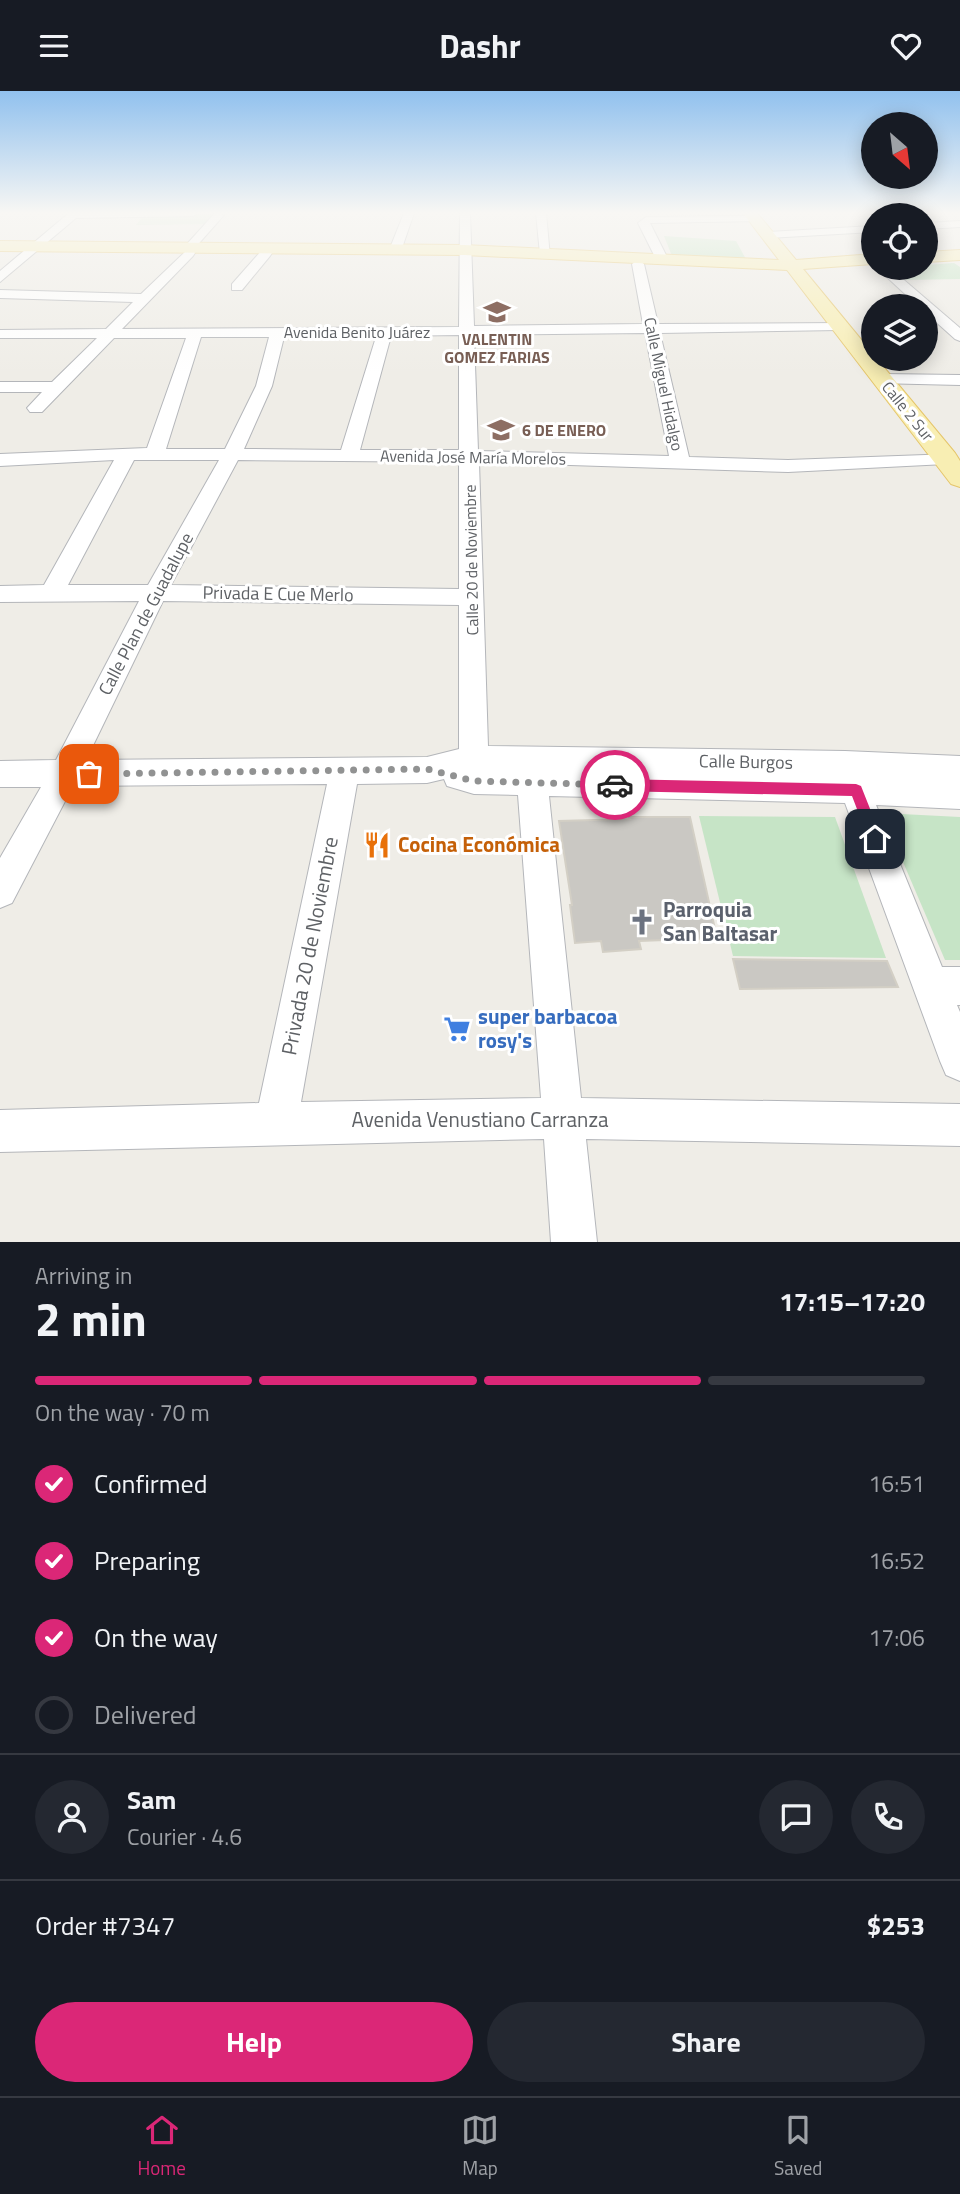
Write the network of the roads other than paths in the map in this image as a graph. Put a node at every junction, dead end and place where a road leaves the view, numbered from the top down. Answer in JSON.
{"nodes":[{"id":1,"x":14,"y":267,"type":"edge"},
{"id":2,"x":174,"y":267,"type":"edge"},
{"id":3,"x":254,"y":267,"type":"edge"},
{"id":4,"x":465,"y":267,"type":"edge"},
{"id":5,"x":639,"y":267,"type":"edge"},
{"id":6,"x":778,"y":267,"type":"edge"},
{"id":7,"x":788,"y":267,"type":"edge"},
{"id":8,"x":793,"y":267,"type":"junction"},
{"id":9,"x":816,"y":267,"type":"edge"},
{"id":10,"x":0,"y":278,"type":"edge"},
{"id":11,"x":897,"y":280,"type":"edge"},
{"id":12,"x":237,"y":287,"type":"dead end"},
{"id":13,"x":0,"y":294,"type":"edge"},
{"id":14,"x":144,"y":298,"type":"junction"},
{"id":15,"x":839,"y":326,"type":"junction"},
{"id":16,"x":653,"y":328,"type":"junction"},
{"id":17,"x":469,"y":331,"type":"junction"},
{"id":18,"x":385,"y":332,"type":"junction"},
{"id":19,"x":195,"y":333,"type":"junction"},
{"id":20,"x":278,"y":333,"type":"junction"},
{"id":21,"x":0,"y":334,"type":"edge"},
{"id":22,"x":110,"y":334,"type":"junction"},
{"id":23,"x":960,"y":336,"type":"edge"},
{"id":24,"x":882,"y":379,"type":"junction"},
{"id":25,"x":960,"y":380,"type":"edge"},
{"id":26,"x":0,"y":387,"type":"edge"},
{"id":27,"x":57,"y":387,"type":"junction"},
{"id":28,"x":36,"y":408,"type":"dead end"},
{"id":29,"x":948,"y":452,"type":"edge"},
{"id":30,"x":127,"y":454,"type":"junction"},
{"id":31,"x":155,"y":454,"type":"junction"},
{"id":32,"x":232,"y":454,"type":"junction"},
{"id":33,"x":349,"y":455,"type":"junction"},
{"id":34,"x":468,"y":456,"type":"junction"},
{"id":35,"x":0,"y":460,"type":"edge"},
{"id":36,"x":680,"y":463,"type":"junction"},
{"id":37,"x":960,"y":479,"type":"edge"},
{"id":38,"x":52,"y":593,"type":"junction"},
{"id":39,"x":155,"y":593,"type":"junction"},
{"id":40,"x":0,"y":594,"type":"edge"},
{"id":41,"x":472,"y":597,"type":"junction"},
{"id":42,"x":427,"y":769,"type":"joint"},
{"id":43,"x":474,"y":769,"type":"junction"},
{"id":44,"x":960,"y":769,"type":"edge"},
{"id":45,"x":345,"y":770,"type":"junction"},
{"id":46,"x":531,"y":770,"type":"junction"},
{"id":47,"x":0,"y":774,"type":"edge"},
{"id":48,"x":64,"y":774,"type":"junction"},
{"id":49,"x":851,"y":777,"type":"junction"},
{"id":50,"x":960,"y":795,"type":"edge"},
{"id":51,"x":0,"y":891,"type":"edge"},
{"id":52,"x":946,"y":986,"type":"edge"},
{"id":53,"x":960,"y":1062,"type":"edge"},
{"id":54,"x":563,"y":1118,"type":"junction"},
{"id":55,"x":276,"y":1122,"type":"junction"},
{"id":56,"x":960,"y":1125,"type":"edge"},
{"id":57,"x":0,"y":1131,"type":"edge"},
{"id":58,"x":574,"y":1242,"type":"edge"}],
"edges":[{"from":1,"to":10,"type":"street"},
{"from":2,"to":14,"type":"street"},
{"from":3,"to":12,"type":"street"},
{"from":4,"to":17,"type":"street","name":"Calle 20 de Noviembre"},
{"from":5,"to":16,"type":"street","name":"Calle Miguel Hidalgo"},
{"from":6,"to":8,"type":"main road"},
{"from":7,"to":8,"type":"main road"},
{"from":8,"to":9,"type":"main road"},
{"from":8,"to":15,"type":"main road","name":"Calle 2 Sur"},
{"from":11,"to":23,"type":"street"},
{"from":13,"to":14,"type":"street"},
{"from":14,"to":22,"type":"street"},
{"from":15,"to":16,"type":"street","name":"Avenida Benito Juárez"},
{"from":15,"to":24,"type":"main road","name":"Calle 2 Sur"},
{"from":16,"to":17,"type":"street","name":"Avenida Benito Juárez"},
{"from":16,"to":36,"type":"street","name":"Calle Miguel Hidalgo"},
{"from":17,"to":18,"type":"street","name":"Avenida Benito Juárez"},
{"from":17,"to":34,"type":"street","name":"Calle 20 de Noviembre"},
{"from":18,"to":20,"type":"street","name":"Avenida Benito Juárez"},
{"from":18,"to":33,"type":"street"},
{"from":19,"to":20,"type":"street","name":"Avenida Benito Juárez"},
{"from":19,"to":22,"type":"street","name":"Avenida Benito Juárez"},
{"from":19,"to":31,"type":"street"},
{"from":20,"to":32,"type":"street","name":"Calle Plan de Guadalupe"},
{"from":21,"to":22,"type":"street","name":"Avenida Benito Juárez"},
{"from":22,"to":27,"type":"street"},
{"from":24,"to":25,"type":"street"},
{"from":24,"to":29,"type":"main road","name":"Calle 2 Sur"},
{"from":26,"to":27,"type":"street"},
{"from":27,"to":28,"type":"street"},
{"from":29,"to":36,"type":"street","name":"Avenida José María Morelos"},
{"from":29,"to":37,"type":"main road","name":"Calle 2 Sur"},
{"from":30,"to":31,"type":"street","name":"Avenida José María Morelos"},
{"from":30,"to":35,"type":"street","name":"Avenida José María Morelos"},
{"from":30,"to":38,"type":"street"},
{"from":31,"to":32,"type":"street","name":"Avenida José María Morelos"},
{"from":32,"to":33,"type":"street","name":"Avenida José María Morelos"},
{"from":32,"to":39,"type":"street","name":"Calle Plan de Guadalupe"},
{"from":33,"to":34,"type":"street","name":"Avenida José María Morelos"},
{"from":34,"to":36,"type":"street","name":"Avenida José María Morelos"},
{"from":34,"to":41,"type":"street","name":"Calle 20 de Noviembre"},
{"from":38,"to":39,"type":"street","name":"Privada E Cue Merlo"},
{"from":38,"to":40,"type":"street","name":"Privada E Cue Merlo"},
{"from":39,"to":41,"type":"street","name":"Privada E Cue Merlo"},
{"from":39,"to":48,"type":"street","name":"Calle Plan de Guadalupe"},
{"from":41,"to":43,"type":"street","name":"Calle 20 de Noviembre"},
{"from":42,"to":43,"type":"street"},
{"from":42,"to":45,"type":"street"},
{"from":43,"to":46,"type":"street","name":"Calle Burgos"},
{"from":44,"to":49,"type":"street","name":"Calle Burgos"},
{"from":45,"to":48,"type":"street"},
{"from":45,"to":55,"type":"street","name":"Privada 20 de Noviembre"},
{"from":46,"to":49,"type":"street","name":"Calle Burgos"},
{"from":46,"to":54,"type":"street"},
{"from":47,"to":48,"type":"street"},
{"from":48,"to":51,"type":"street","name":"Calle Plan de Guadalupe"},
{"from":49,"to":50,"type":"street","name":"Calle Burgos"},
{"from":49,"to":52,"type":"street"},
{"from":52,"to":53,"type":"street"},
{"from":54,"to":55,"type":"street","name":"Avenida Venustiano Carranza"},
{"from":54,"to":56,"type":"street","name":"Avenida Venustiano Carranza"},
{"from":54,"to":58,"type":"street"},
{"from":55,"to":57,"type":"street","name":"Avenida Venustiano Carranza"}]}
